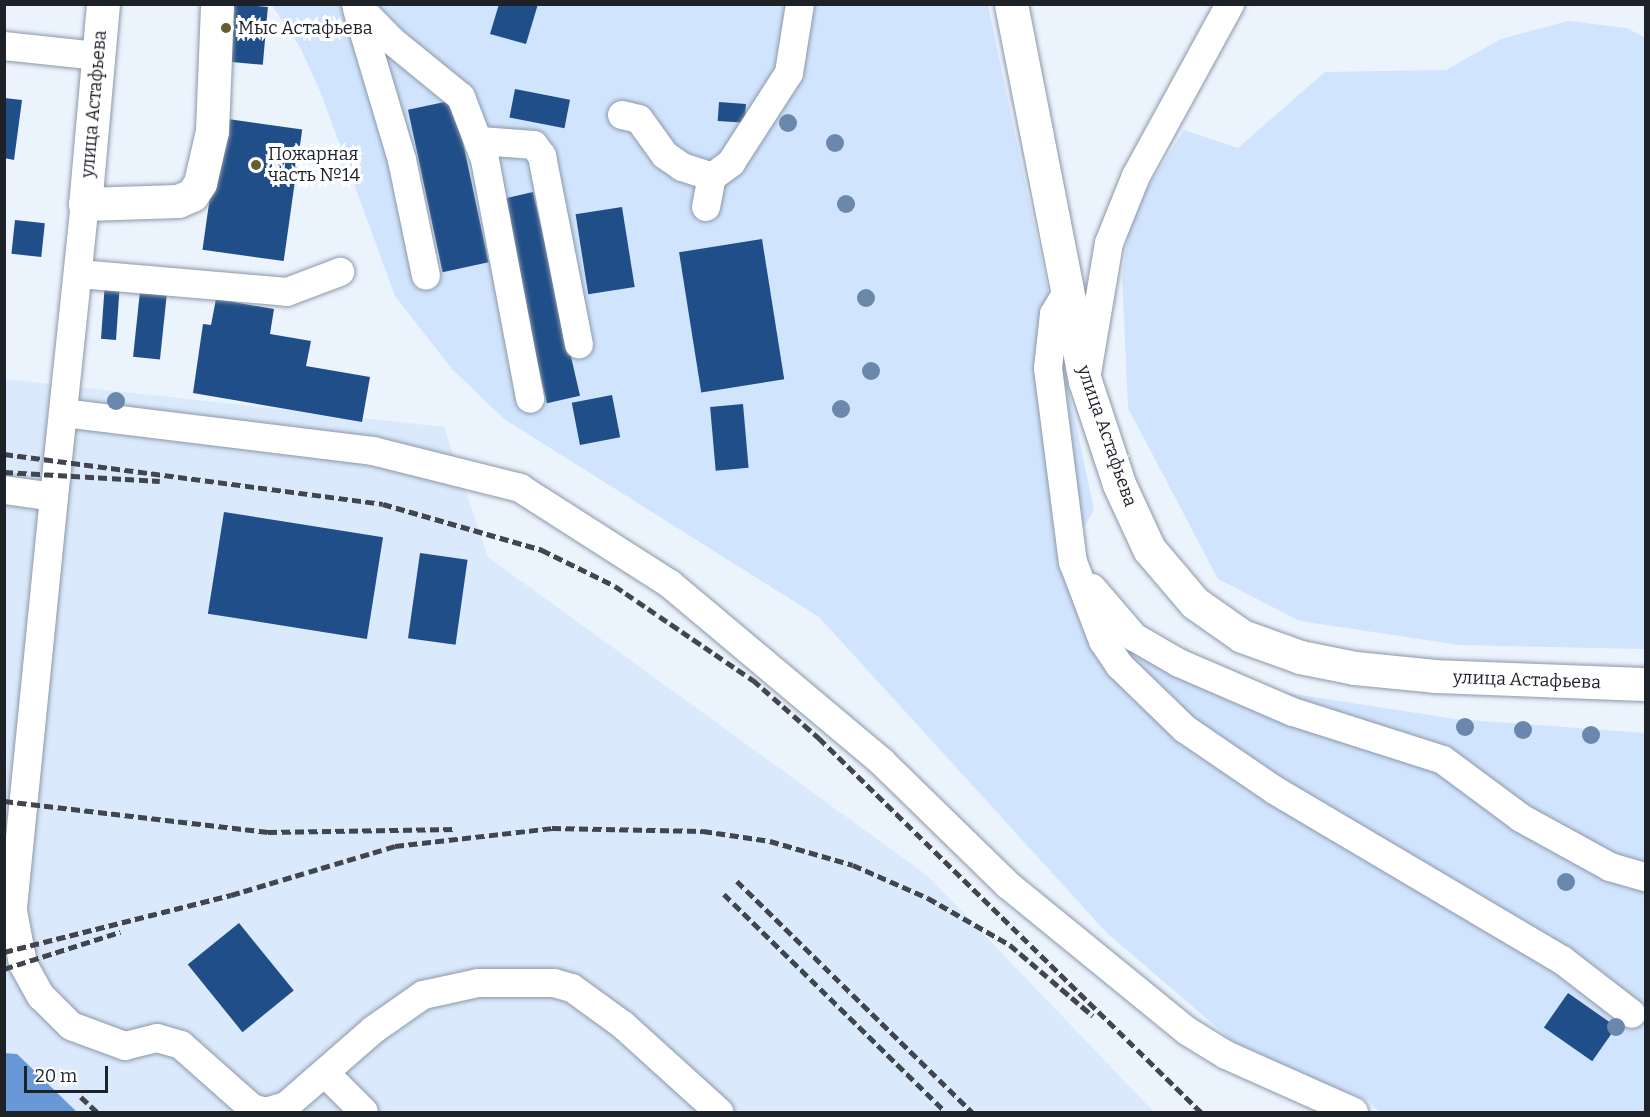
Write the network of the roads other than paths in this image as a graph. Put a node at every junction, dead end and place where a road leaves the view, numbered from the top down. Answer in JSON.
{"nodes":[{"id":1,"x":102,"y":4,"type":"edge"},
{"id":2,"x":217,"y":4,"type":"edge"},
{"id":3,"x":356,"y":4,"type":"edge"},
{"id":4,"x":800,"y":4,"type":"edge"},
{"id":5,"x":1011,"y":4,"type":"edge"},
{"id":6,"x":1230,"y":4,"type":"edge"},
{"id":7,"x":4,"y":46,"type":"edge"},
{"id":8,"x":99,"y":56,"type":"junction"},
{"id":9,"x":622,"y":115,"type":"dead end"},
{"id":10,"x":480,"y":141,"type":"junction"},
{"id":11,"x":712,"y":177,"type":"junction"},
{"id":12,"x":85,"y":204,"type":"junction"},
{"id":13,"x":706,"y":207,"type":"dead end"},
{"id":14,"x":340,"y":272,"type":"dead end"},
{"id":15,"x":79,"y":274,"type":"junction"},
{"id":16,"x":426,"y":276,"type":"dead end"},
{"id":17,"x":1066,"y":294,"type":"junction"},
{"id":18,"x":579,"y":344,"type":"dead end"},
{"id":19,"x":1085,"y":381,"type":"junction"},
{"id":20,"x":530,"y":399,"type":"dead end"},
{"id":21,"x":64,"y":413,"type":"junction"},
{"id":22,"x":4,"y":490,"type":"edge"},
{"id":23,"x":54,"y":497,"type":"junction"},
{"id":24,"x":1073,"y":562,"type":"junction"},
{"id":25,"x":1646,"y":684,"type":"edge"},
{"id":26,"x":1646,"y":877,"type":"edge"},
{"id":27,"x":1632,"y":1014,"type":"dead end"},
{"id":28,"x":327,"y":1075,"type":"junction"},
{"id":29,"x":364,"y":1113,"type":"edge"},
{"id":30,"x":719,"y":1113,"type":"edge"},
{"id":31,"x":1354,"y":1113,"type":"edge"}],
"edges":[{"from":1,"to":8,"type":"main road","name":"улица Астафьева"},
{"from":2,"to":12,"type":"main road"},
{"from":3,"to":10,"type":"street"},
{"from":3,"to":16,"type":"street"},
{"from":4,"to":11,"type":"street"},
{"from":5,"to":17,"type":"main road","name":"улица Астафьева"},
{"from":6,"to":19,"type":"street"},
{"from":7,"to":8,"type":"street"},
{"from":8,"to":12,"type":"main road","name":"улица Астафьева"},
{"from":9,"to":11,"type":"street"},
{"from":10,"to":18,"type":"street"},
{"from":10,"to":20,"type":"street"},
{"from":11,"to":13,"type":"street"},
{"from":12,"to":15,"type":"street"},
{"from":14,"to":15,"type":"street"},
{"from":15,"to":21,"type":"street"},
{"from":17,"to":19,"type":"main road","name":"улица Астафьева"},
{"from":17,"to":24,"type":"street"},
{"from":19,"to":25,"type":"main road","name":"улица Астафьева"},
{"from":21,"to":23,"type":"street"},
{"from":21,"to":31,"type":"street"},
{"from":22,"to":23,"type":"street"},
{"from":23,"to":28,"type":"street"},
{"from":24,"to":26,"type":"street"},
{"from":24,"to":27,"type":"street"},
{"from":28,"to":29,"type":"street"},
{"from":28,"to":30,"type":"street"}]}
